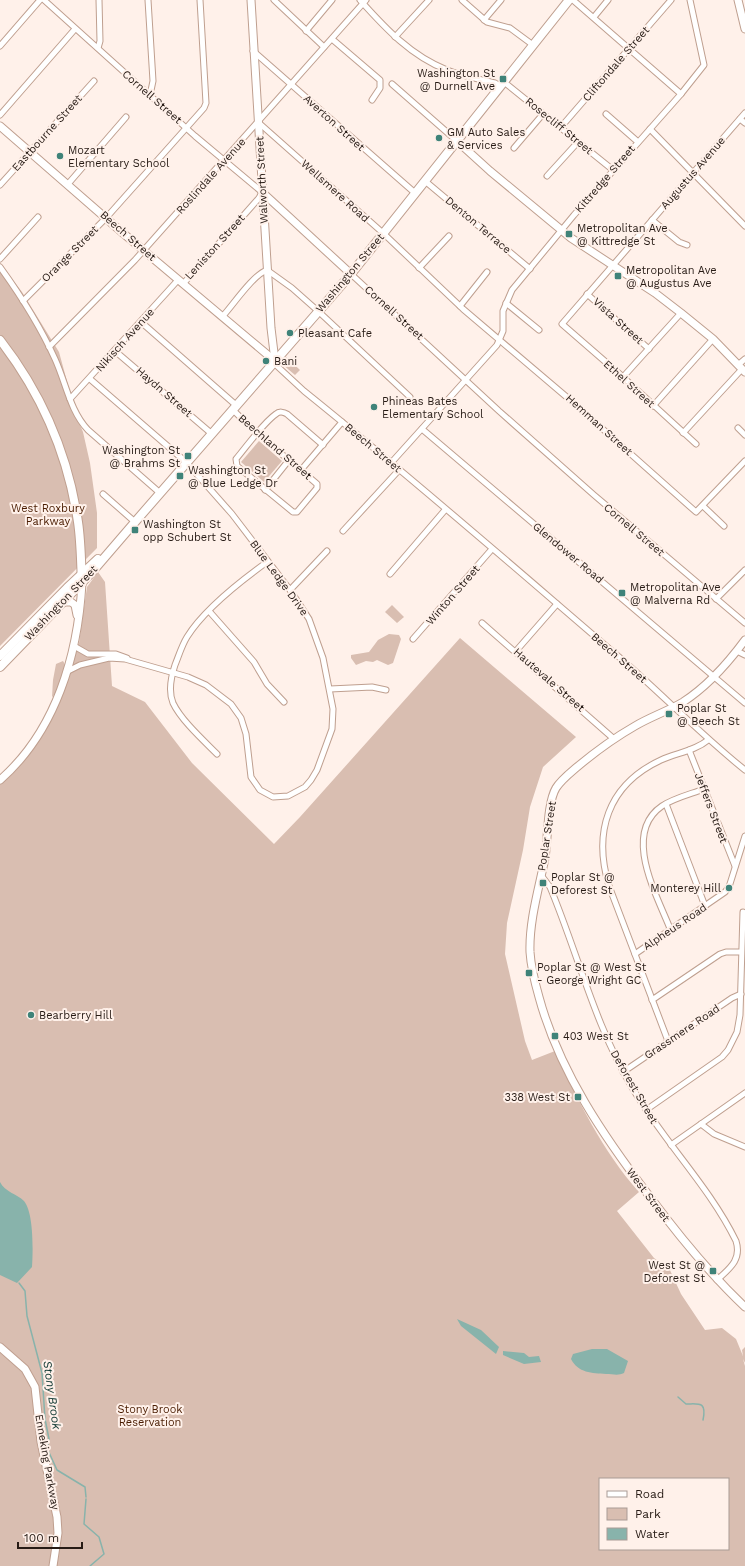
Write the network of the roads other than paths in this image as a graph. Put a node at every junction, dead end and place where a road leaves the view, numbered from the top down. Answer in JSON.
{"nodes":[{"id":1,"x":40,"y":0,"type":"edge"},
{"id":2,"x":44,"y":0,"type":"edge"},
{"id":3,"x":99,"y":0,"type":"edge"},
{"id":4,"x":148,"y":0,"type":"edge"},
{"id":5,"x":200,"y":0,"type":"edge"},
{"id":6,"x":251,"y":0,"type":"edge"},
{"id":7,"x":274,"y":0,"type":"edge"},
{"id":8,"x":332,"y":0,"type":"edge"},
{"id":9,"x":429,"y":0,"type":"edge"},
{"id":10,"x":462,"y":0,"type":"edge"},
{"id":11,"x":502,"y":0,"type":"edge"},
{"id":12,"x":569,"y":0,"type":"edge"},
{"id":13,"x":573,"y":0,"type":"edge"},
{"id":14,"x":608,"y":0,"type":"edge"},
{"id":15,"x":671,"y":0,"type":"edge"},
{"id":16,"x":690,"y":0,"type":"edge"},
{"id":17,"x":738,"y":0,"type":"edge"},
{"id":18,"x":363,"y":1,"type":"edge"},
{"id":19,"x":594,"y":17,"type":"junction"},
{"id":20,"x":484,"y":20,"type":"junction"},
{"id":21,"x":75,"y":29,"type":"junction"},
{"id":22,"x":745,"y":29,"type":"edge"},
{"id":23,"x":306,"y":31,"type":"junction"},
{"id":24,"x":395,"y":37,"type":"junction"},
{"id":25,"x":332,"y":39,"type":"junction"},
{"id":26,"x":533,"y":45,"type":"junction"},
{"id":27,"x":0,"y":46,"type":"edge"},
{"id":28,"x":324,"y":47,"type":"junction"},
{"id":29,"x":98,"y":48,"type":"junction"},
{"id":30,"x":630,"y":48,"type":"junction"},
{"id":31,"x":253,"y":51,"type":"junction"},
{"id":32,"x":94,"y":81,"type":"dead end"},
{"id":33,"x":392,"y":84,"type":"dead end"},
{"id":34,"x":502,"y":84,"type":"junction"},
{"id":35,"x":292,"y":85,"type":"junction"},
{"id":36,"x":681,"y":94,"type":"junction"},
{"id":37,"x":150,"y":95,"type":"junction"},
{"id":38,"x":372,"y":100,"type":"dead end"},
{"id":39,"x":745,"y":112,"type":"edge"},
{"id":40,"x":543,"y":114,"type":"junction"},
{"id":41,"x":606,"y":114,"type":"dead end"},
{"id":42,"x":0,"y":115,"type":"edge"},
{"id":43,"x":126,"y":117,"type":"dead end"},
{"id":44,"x":740,"y":119,"type":"junction"},
{"id":45,"x":258,"y":123,"type":"junction"},
{"id":46,"x":745,"y":124,"type":"edge"},
{"id":47,"x":0,"y":126,"type":"edge"},
{"id":48,"x":186,"y":126,"type":"junction"},
{"id":49,"x":561,"y":127,"type":"junction"},
{"id":50,"x":650,"y":130,"type":"junction"},
{"id":51,"x":457,"y":141,"type":"junction"},
{"id":52,"x":578,"y":142,"type":"junction"},
{"id":53,"x":638,"y":142,"type":"junction"},
{"id":54,"x":514,"y":148,"type":"dead end"},
{"id":55,"x":30,"y":152,"type":"junction"},
{"id":56,"x":225,"y":161,"type":"junction"},
{"id":57,"x":613,"y":170,"type":"junction"},
{"id":58,"x":693,"y":173,"type":"junction"},
{"id":59,"x":547,"y":176,"type":"dead end"},
{"id":60,"x":425,"y":181,"type":"junction"},
{"id":61,"x":68,"y":184,"type":"junction"},
{"id":62,"x":0,"y":185,"type":"edge"},
{"id":63,"x":262,"y":192,"type":"junction"},
{"id":64,"x":415,"y":193,"type":"junction"},
{"id":65,"x":38,"y":217,"type":"dead end"},
{"id":66,"x":106,"y":218,"type":"junction"},
{"id":67,"x":652,"y":220,"type":"junction"},
{"id":68,"x":745,"y":226,"type":"edge"},
{"id":69,"x":562,"y":232,"type":"junction"},
{"id":70,"x":383,"y":233,"type":"junction"},
{"id":71,"x":448,"y":236,"type":"dead end"},
{"id":72,"x":687,"y":245,"type":"dead end"},
{"id":73,"x":144,"y":250,"type":"junction"},
{"id":74,"x":0,"y":259,"type":"edge"},
{"id":75,"x":612,"y":265,"type":"junction"},
{"id":76,"x":0,"y":267,"type":"edge"},
{"id":77,"x":419,"y":268,"type":"junction"},
{"id":78,"x":530,"y":269,"type":"junction"},
{"id":79,"x":267,"y":270,"type":"junction"},
{"id":80,"x":487,"y":272,"type":"dead end"},
{"id":81,"x":351,"y":274,"type":"junction"},
{"id":82,"x":180,"y":282,"type":"junction"},
{"id":83,"x":587,"y":294,"type":"junction"},
{"id":84,"x":23,"y":300,"type":"junction"},
{"id":85,"x":506,"y":303,"type":"junction"},
{"id":86,"x":460,"y":306,"type":"junction"},
{"id":87,"x":318,"y":311,"type":"junction"},
{"id":88,"x":681,"y":313,"type":"junction"},
{"id":89,"x":222,"y":317,"type":"junction"},
{"id":90,"x":141,"y":322,"type":"junction"},
{"id":91,"x":562,"y":324,"type":"joint"},
{"id":92,"x":539,"y":330,"type":"dead end"},
{"id":93,"x":713,"y":339,"type":"junction"},
{"id":94,"x":0,"y":340,"type":"edge"},
{"id":95,"x":500,"y":341,"type":"junction"},
{"id":96,"x":49,"y":347,"type":"junction"},
{"id":97,"x":648,"y":349,"type":"junction"},
{"id":98,"x":115,"y":351,"type":"junction"},
{"id":99,"x":745,"y":358,"type":"edge"},
{"id":100,"x":275,"y":360,"type":"junction"},
{"id":101,"x":742,"y":368,"type":"edge"},
{"id":102,"x":623,"y":377,"type":"junction"},
{"id":103,"x":90,"y":379,"type":"junction"},
{"id":104,"x":466,"y":380,"type":"junction"},
{"id":105,"x":410,"y":397,"type":"dead end"},
{"id":106,"x":70,"y":399,"type":"junction"},
{"id":107,"x":653,"y":406,"type":"junction"},
{"id":108,"x":235,"y":408,"type":"junction"},
{"id":109,"x":342,"y":422,"type":"junction"},
{"id":110,"x":738,"y":428,"type":"dead end"},
{"id":111,"x":422,"y":429,"type":"junction"},
{"id":112,"x":259,"y":433,"type":"junction"},
{"id":113,"x":683,"y":433,"type":"junction"},
{"id":114,"x":212,"y":434,"type":"junction"},
{"id":115,"x":745,"y":435,"type":"edge"},
{"id":116,"x":696,"y":444,"type":"dead end"},
{"id":117,"x":323,"y":445,"type":"junction"},
{"id":118,"x":290,"y":460,"type":"junction"},
{"id":119,"x":745,"y":461,"type":"edge"},
{"id":120,"x":186,"y":462,"type":"junction"},
{"id":121,"x":391,"y":463,"type":"junction"},
{"id":122,"x":301,"y":470,"type":"junction"},
{"id":123,"x":399,"y":470,"type":"junction"},
{"id":124,"x":265,"y":490,"type":"junction"},
{"id":125,"x":160,"y":493,"type":"junction"},
{"id":126,"x":103,"y":494,"type":"dead end"},
{"id":127,"x":703,"y":506,"type":"junction"},
{"id":128,"x":446,"y":510,"type":"junction"},
{"id":129,"x":135,"y":522,"type":"junction"},
{"id":130,"x":724,"y":526,"type":"dead end"},
{"id":131,"x":343,"y":531,"type":"dead end"},
{"id":132,"x":121,"y":539,"type":"junction"},
{"id":133,"x":492,"y":549,"type":"junction"},
{"id":134,"x":327,"y":552,"type":"dead end"},
{"id":135,"x":267,"y":562,"type":"junction"},
{"id":136,"x":745,"y":570,"type":"edge"},
{"id":137,"x":390,"y":574,"type":"dead end"},
{"id":138,"x":82,"y":578,"type":"junction"},
{"id":139,"x":290,"y":590,"type":"junction"},
{"id":140,"x":716,"y":599,"type":"junction"},
{"id":141,"x":63,"y":602,"type":"junction"},
{"id":142,"x":557,"y":604,"type":"junction"},
{"id":143,"x":209,"y":611,"type":"junction"},
{"id":144,"x":482,"y":623,"type":"dead end"},
{"id":145,"x":745,"y":623,"type":"edge"},
{"id":146,"x":76,"y":636,"type":"junction"},
{"id":147,"x":413,"y":639,"type":"dead end"},
{"id":148,"x":745,"y":640,"type":"edge"},
{"id":149,"x":74,"y":646,"type":"junction"},
{"id":150,"x":516,"y":651,"type":"junction"},
{"id":151,"x":737,"y":651,"type":"junction"},
{"id":152,"x":745,"y":655,"type":"edge"},
{"id":153,"x":0,"y":656,"type":"edge"},
{"id":154,"x":129,"y":659,"type":"junction"},
{"id":155,"x":0,"y":667,"type":"edge"},
{"id":156,"x":68,"y":671,"type":"junction"},
{"id":157,"x":173,"y":672,"type":"junction"},
{"id":158,"x":714,"y":676,"type":"junction"},
{"id":159,"x":330,"y":690,"type":"junction"},
{"id":160,"x":386,"y":690,"type":"dead end"},
{"id":161,"x":284,"y":702,"type":"dead end"},
{"id":162,"x":745,"y":703,"type":"edge"},
{"id":163,"x":674,"y":707,"type":"junction"},
{"id":164,"x":614,"y":739,"type":"junction"},
{"id":165,"x":708,"y":740,"type":"junction"},
{"id":166,"x":689,"y":750,"type":"junction"},
{"id":167,"x":217,"y":754,"type":"dead end"},
{"id":168,"x":745,"y":770,"type":"edge"},
{"id":169,"x":0,"y":780,"type":"edge"},
{"id":170,"x":704,"y":789,"type":"junction"},
{"id":171,"x":666,"y":804,"type":"junction"},
{"id":172,"x":745,"y":836,"type":"edge"},
{"id":173,"x":735,"y":866,"type":"junction"},
{"id":174,"x":541,"y":875,"type":"junction"},
{"id":175,"x":705,"y":906,"type":"junction"},
{"id":176,"x":743,"y":912,"type":"dead end"},
{"id":177,"x":671,"y":931,"type":"junction"},
{"id":178,"x":741,"y":952,"type":"junction"},
{"id":179,"x":635,"y":954,"type":"junction"},
{"id":180,"x":740,"y":994,"type":"junction"},
{"id":181,"x":652,"y":1000,"type":"junction"},
{"id":182,"x":668,"y":1041,"type":"junction"},
{"id":183,"x":568,"y":1070,"type":"joint"},
{"id":184,"x":623,"y":1072,"type":"junction"},
{"id":185,"x":745,"y":1093,"type":"edge"},
{"id":186,"x":646,"y":1110,"type":"junction"},
{"id":187,"x":701,"y":1124,"type":"junction"},
{"id":188,"x":671,"y":1146,"type":"junction"},
{"id":189,"x":745,"y":1147,"type":"edge"},
{"id":190,"x":717,"y":1280,"type":"junction"},
{"id":191,"x":745,"y":1307,"type":"edge"},
{"id":192,"x":0,"y":1347,"type":"edge"},
{"id":193,"x":53,"y":1566,"type":"edge"}],
"edges":[{"from":1,"to":27,"type":"street"},
{"from":2,"to":21,"type":"street","name":"Cornell Street"},
{"from":3,"to":29,"type":"street"},
{"from":4,"to":37,"type":"street"},
{"from":5,"to":48,"type":"street","name":"Orange Street"},
{"from":6,"to":31,"type":"street","name":"Walworth Street"},
{"from":7,"to":23,"type":"street"},
{"from":8,"to":23,"type":"street"},
{"from":9,"to":24,"type":"street"},
{"from":10,"to":20,"type":"street"},
{"from":11,"to":20,"type":"street"},
{"from":12,"to":26,"type":"main road","name":"Washington Street"},
{"from":13,"to":19,"type":"street"},
{"from":14,"to":19,"type":"street"},
{"from":15,"to":30,"type":"street","name":"Cliftondale Street"},
{"from":16,"to":36,"type":"street","name":"Kittredge Street"},
{"from":17,"to":22,"type":"street"},
{"from":18,"to":24,"type":"street","name":"Rosecliff Street"},
{"from":18,"to":25,"type":"street","name":"Roslindale Avenue"},
{"from":19,"to":30,"type":"street"},
{"from":20,"to":26,"type":"street"},
{"from":21,"to":29,"type":"street","name":"Cornell Street"},
{"from":21,"to":42,"type":"street"},
{"from":23,"to":28,"type":"street"},
{"from":24,"to":34,"type":"street","name":"Rosecliff Street"},
{"from":25,"to":28,"type":"street","name":"Roslindale Avenue"},
{"from":25,"to":38,"type":"street"},
{"from":26,"to":34,"type":"main road","name":"Washington Street"},
{"from":28,"to":35,"type":"street","name":"Roslindale Avenue"},
{"from":29,"to":37,"type":"street","name":"Cornell Street"},
{"from":30,"to":36,"type":"street"},
{"from":30,"to":49,"type":"street","name":"Cliftondale Street"},
{"from":31,"to":35,"type":"street","name":"Averton Street"},
{"from":31,"to":45,"type":"street","name":"Walworth Street"},
{"from":32,"to":55,"type":"street","name":"Eastbourne Street"},
{"from":33,"to":51,"type":"street"},
{"from":34,"to":40,"type":"street","name":"Rosecliff Street"},
{"from":34,"to":51,"type":"main road","name":"Washington Street"},
{"from":35,"to":45,"type":"street","name":"Roslindale Avenue"},
{"from":35,"to":64,"type":"street","name":"Averton Street"},
{"from":36,"to":50,"type":"street","name":"Kittredge Street"},
{"from":37,"to":48,"type":"street","name":"Cornell Street"},
{"from":39,"to":44,"type":"street","name":"Augustus Avenue"},
{"from":40,"to":49,"type":"street","name":"Rosecliff Street"},
{"from":40,"to":54,"type":"street"},
{"from":41,"to":53,"type":"street"},
{"from":43,"to":61,"type":"street"},
{"from":44,"to":46,"type":"street"},
{"from":44,"to":58,"type":"street","name":"Augustus Avenue"},
{"from":45,"to":56,"type":"street","name":"Roslindale Avenue"},
{"from":45,"to":63,"type":"street","name":"Walworth Street"},
{"from":45,"to":70,"type":"street","name":"Wellsmere Road"},
{"from":47,"to":55,"type":"street","name":"Beech Street"},
{"from":48,"to":56,"type":"street","name":"Cornell Street"},
{"from":48,"to":66,"type":"street","name":"Orange Street"},
{"from":49,"to":52,"type":"street","name":"Rosecliff Street"},
{"from":50,"to":53,"type":"street","name":"Kittredge Street"},
{"from":50,"to":58,"type":"street"},
{"from":51,"to":60,"type":"main road","name":"Washington Street"},
{"from":51,"to":69,"type":"street"},
{"from":52,"to":57,"type":"street","name":"Rosecliff Street"},
{"from":52,"to":59,"type":"street"},
{"from":53,"to":57,"type":"street","name":"Kittredge Street"},
{"from":55,"to":61,"type":"street","name":"Beech Street"},
{"from":55,"to":62,"type":"street","name":"Eastbourne Street"},
{"from":56,"to":63,"type":"street","name":"Cornell Street"},
{"from":56,"to":73,"type":"street","name":"Roslindale Avenue"},
{"from":57,"to":69,"type":"street","name":"Kittredge Street"},
{"from":58,"to":67,"type":"street","name":"Augustus Avenue"},
{"from":58,"to":68,"type":"street"},
{"from":60,"to":64,"type":"main road","name":"Washington Street"},
{"from":60,"to":78,"type":"street","name":"Denton Terrace"},
{"from":61,"to":66,"type":"street","name":"Beech Street"},
{"from":63,"to":79,"type":"street","name":"Walworth Street"},
{"from":63,"to":81,"type":"street","name":"Cornell Street"},
{"from":63,"to":82,"type":"street","name":"Leniston Street"},
{"from":64,"to":70,"type":"main road","name":"Washington Street"},
{"from":65,"to":74,"type":"street"},
{"from":66,"to":73,"type":"street","name":"Beech Street"},
{"from":66,"to":84,"type":"street","name":"Orange Street"},
{"from":67,"to":72,"type":"street"},
{"from":67,"to":75,"type":"street","name":"Augustus Avenue"},
{"from":69,"to":75,"type":"street"},
{"from":69,"to":78,"type":"street","name":"Kittredge Street"},
{"from":70,"to":77,"type":"street","name":"Wellsmere Road"},
{"from":70,"to":81,"type":"main road","name":"Washington Street"},
{"from":71,"to":77,"type":"street"},
{"from":73,"to":82,"type":"street","name":"Beech Street"},
{"from":73,"to":96,"type":"street","name":"Roslindale Avenue"},
{"from":75,"to":83,"type":"street","name":"Augustus Avenue"},
{"from":75,"to":88,"type":"street"},
{"from":76,"to":84,"type":"street"},
{"from":77,"to":86,"type":"street","name":"Wellsmere Road"},
{"from":78,"to":85,"type":"street","name":"Kittredge Street"},
{"from":79,"to":87,"type":"street"},
{"from":79,"to":89,"type":"street"},
{"from":79,"to":100,"type":"street","name":"Walworth Street"},
{"from":80,"to":86,"type":"street"},
{"from":81,"to":87,"type":"main road","name":"Washington Street"},
{"from":81,"to":104,"type":"street","name":"Cornell Street"},
{"from":82,"to":89,"type":"street","name":"Beech Street"},
{"from":82,"to":90,"type":"street","name":"Nikisch Avenue"},
{"from":83,"to":91,"type":"street","name":"Augustus Avenue"},
{"from":83,"to":97,"type":"street","name":"Vista Street"},
{"from":84,"to":96,"type":"street"},
{"from":85,"to":92,"type":"street"},
{"from":85,"to":95,"type":"street","name":"Kittredge Street"},
{"from":86,"to":95,"type":"street","name":"Wellsmere Road"},
{"from":87,"to":100,"type":"main road","name":"Washington Street"},
{"from":87,"to":105,"type":"street"},
{"from":88,"to":93,"type":"street"},
{"from":88,"to":97,"type":"street"},
{"from":89,"to":100,"type":"street","name":"Beech Street"},
{"from":90,"to":98,"type":"street","name":"Nikisch Avenue"},
{"from":90,"to":108,"type":"street","name":"Beechland Street"},
{"from":91,"to":102,"type":"street","name":"Ethel Street"},
{"from":93,"to":101,"type":"street"},
{"from":93,"to":107,"type":"street"},
{"from":94,"to":138,"type":"main road"},
{"from":95,"to":104,"type":"street"},
{"from":95,"to":127,"type":"street","name":"Hemman Street"},
{"from":96,"to":106,"type":"street"},
{"from":97,"to":102,"type":"street"},
{"from":98,"to":103,"type":"street","name":"Nikisch Avenue"},
{"from":98,"to":114,"type":"street","name":"Haydn Street"},
{"from":99,"to":101,"type":"street"},
{"from":100,"to":108,"type":"main road","name":"Washington Street"},
{"from":100,"to":109,"type":"street","name":"Beech Street"},
{"from":101,"to":113,"type":"street"},
{"from":102,"to":107,"type":"street","name":"Ethel Street"},
{"from":103,"to":106,"type":"street","name":"Nikisch Avenue"},
{"from":103,"to":120,"type":"street","name":"Blue Ledge Drive"},
{"from":104,"to":111,"type":"street"},
{"from":104,"to":140,"type":"street","name":"Cornell Street"},
{"from":106,"to":125,"type":"street"},
{"from":107,"to":113,"type":"street","name":"Ethel Street"},
{"from":108,"to":112,"type":"street","name":"Beechland Street"},
{"from":108,"to":114,"type":"main road","name":"Washington Street"},
{"from":109,"to":117,"type":"street"},
{"from":109,"to":121,"type":"street","name":"Beech Street"},
{"from":110,"to":115,"type":"street"},
{"from":111,"to":121,"type":"street"},
{"from":111,"to":158,"type":"street","name":"Glendower Road"},
{"from":112,"to":117,"type":"street"},
{"from":112,"to":118,"type":"street","name":"Beechland Street"},
{"from":112,"to":124,"type":"street"},
{"from":113,"to":116,"type":"street","name":"Ethel Street"},
{"from":114,"to":120,"type":"main road","name":"Washington Street"},
{"from":117,"to":122,"type":"street"},
{"from":118,"to":122,"type":"street","name":"Beechland Street"},
{"from":118,"to":124,"type":"street"},
{"from":119,"to":127,"type":"street"},
{"from":120,"to":125,"type":"main road","name":"Washington Street"},
{"from":120,"to":135,"type":"street","name":"Blue Ledge Drive"},
{"from":121,"to":123,"type":"street","name":"Beech Street"},
{"from":122,"to":124,"type":"street","name":"Beechland Street"},
{"from":123,"to":128,"type":"street","name":"Beech Street"},
{"from":123,"to":131,"type":"street"},
{"from":125,"to":129,"type":"main road","name":"Washington Street"},
{"from":126,"to":129,"type":"street"},
{"from":127,"to":130,"type":"street"},
{"from":128,"to":133,"type":"street","name":"Beech Street"},
{"from":128,"to":137,"type":"street"},
{"from":129,"to":132,"type":"main road","name":"Washington Street"},
{"from":132,"to":138,"type":"main road","name":"Washington Street"},
{"from":132,"to":138,"type":"main road","name":"Washington Street"},
{"from":133,"to":142,"type":"street","name":"Beech Street"},
{"from":133,"to":147,"type":"street","name":"Winton Street"},
{"from":134,"to":139,"type":"street"},
{"from":135,"to":139,"type":"street","name":"Blue Ledge Drive"},
{"from":135,"to":143,"type":"street"},
{"from":136,"to":140,"type":"street"},
{"from":138,"to":141,"type":"main road","name":"Washington Street"},
{"from":138,"to":146,"type":"street"},
{"from":138,"to":153,"type":"main road","name":"Washington Street"},
{"from":139,"to":159,"type":"street","name":"Blue Ledge Drive"},
{"from":140,"to":145,"type":"street","name":"Cornell Street"},
{"from":141,"to":146,"type":"street"},
{"from":141,"to":155,"type":"main road","name":"Washington Street"},
{"from":142,"to":150,"type":"street"},
{"from":142,"to":163,"type":"street","name":"Beech Street"},
{"from":143,"to":157,"type":"street"},
{"from":143,"to":161,"type":"street"},
{"from":144,"to":150,"type":"street","name":"Hautevale Street"},
{"from":146,"to":149,"type":"street"},
{"from":148,"to":151,"type":"street","name":"Poplar Street"},
{"from":149,"to":154,"type":"street","name":"Blue Ledge Drive"},
{"from":149,"to":156,"type":"street"},
{"from":150,"to":164,"type":"street","name":"Hautevale Street"},
{"from":151,"to":152,"type":"street"},
{"from":151,"to":158,"type":"street","name":"Poplar Street"},
{"from":154,"to":156,"type":"street","name":"Blue Ledge Drive"},
{"from":154,"to":157,"type":"street","name":"Blue Ledge Drive"},
{"from":156,"to":169,"type":"street"},
{"from":157,"to":159,"type":"street","name":"Blue Ledge Drive"},
{"from":157,"to":167,"type":"street"},
{"from":158,"to":162,"type":"street","name":"Glendower Road"},
{"from":158,"to":163,"type":"street","name":"Poplar Street"},
{"from":159,"to":160,"type":"street"},
{"from":163,"to":164,"type":"street","name":"Poplar Street"},
{"from":163,"to":165,"type":"street","name":"Beech Street"},
{"from":164,"to":174,"type":"street","name":"Poplar Street"},
{"from":165,"to":166,"type":"street"},
{"from":165,"to":168,"type":"street","name":"Beech Street"},
{"from":166,"to":170,"type":"street","name":"Jeffers Street"},
{"from":166,"to":179,"type":"street"},
{"from":170,"to":171,"type":"street"},
{"from":170,"to":173,"type":"street","name":"Jeffers Street"},
{"from":171,"to":175,"type":"street"},
{"from":171,"to":177,"type":"street"},
{"from":172,"to":173,"type":"street","name":"Alpheus Road"},
{"from":173,"to":175,"type":"street","name":"Alpheus Road"},
{"from":174,"to":183,"type":"street","name":"Poplar Street"},
{"from":174,"to":184,"type":"street","name":"Deforest Street"},
{"from":175,"to":177,"type":"street","name":"Alpheus Road"},
{"from":176,"to":178,"type":"street"},
{"from":177,"to":179,"type":"street","name":"Alpheus Road"},
{"from":178,"to":180,"type":"street"},
{"from":178,"to":181,"type":"street"},
{"from":179,"to":181,"type":"street"},
{"from":180,"to":182,"type":"street","name":"Grassmere Road"},
{"from":180,"to":186,"type":"street"},
{"from":181,"to":182,"type":"street"},
{"from":182,"to":184,"type":"street","name":"Grassmere Road"},
{"from":183,"to":190,"type":"street","name":"West Street"},
{"from":184,"to":186,"type":"street","name":"Deforest Street"},
{"from":185,"to":187,"type":"street"},
{"from":186,"to":188,"type":"street","name":"Deforest Street"},
{"from":187,"to":188,"type":"street"},
{"from":187,"to":189,"type":"street"},
{"from":188,"to":190,"type":"street","name":"Deforest Street"},
{"from":190,"to":191,"type":"street","name":"West Street"},
{"from":192,"to":193,"type":"street","name":"Enneking Parkway"}]}
